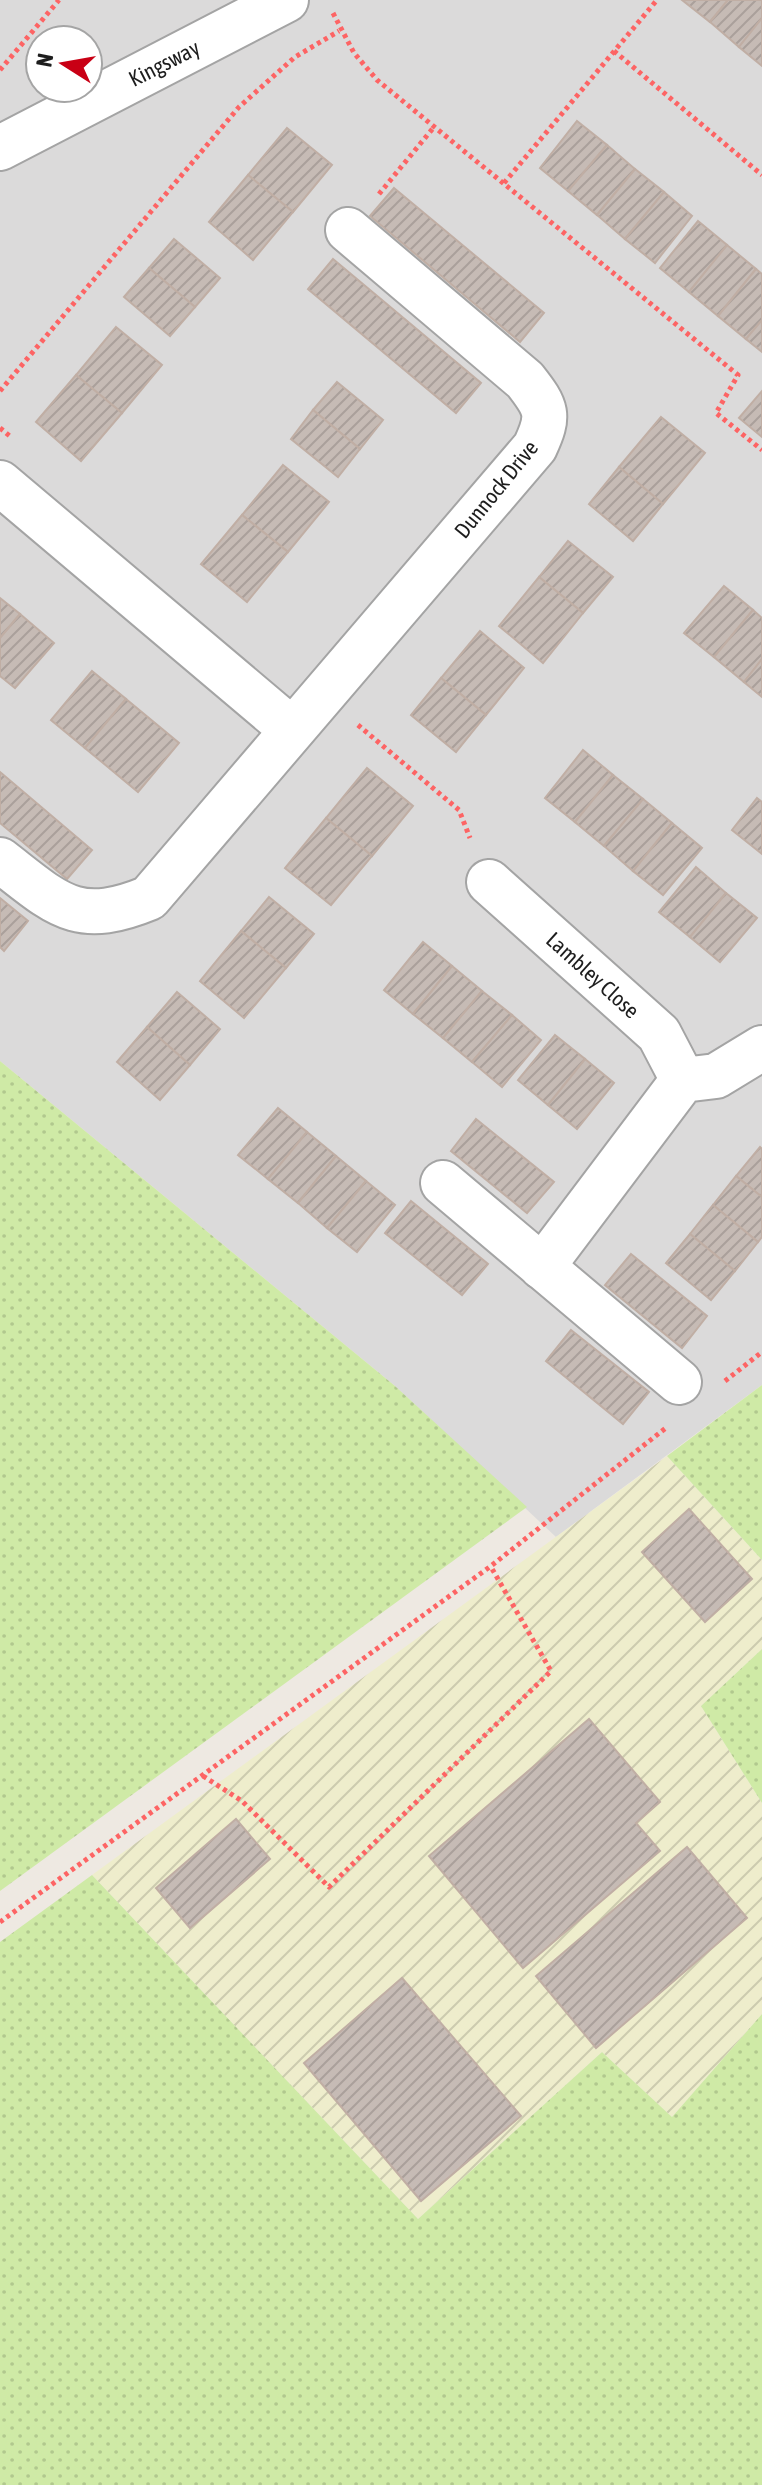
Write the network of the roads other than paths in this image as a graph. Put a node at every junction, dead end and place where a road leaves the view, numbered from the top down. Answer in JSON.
{"nodes":[{"id":1,"x":286,"y":0,"type":"edge"},
{"id":2,"x":0,"y":148,"type":"edge"},
{"id":3,"x":348,"y":230,"type":"road end"},
{"id":4,"x":0,"y":483,"type":"edge"},
{"id":5,"x":290,"y":728,"type":"junction"},
{"id":6,"x":0,"y":860,"type":"edge"},
{"id":7,"x":489,"y":882,"type":"road end"},
{"id":8,"x":762,"y":1048,"type":"edge"},
{"id":9,"x":683,"y":1080,"type":"junction"},
{"id":10,"x":443,"y":1183,"type":"dead end"},
{"id":11,"x":542,"y":1267,"type":"junction"},
{"id":12,"x":689,"y":1398,"type":"road end"}],
"edges":[{"from":1,"to":2,"type":"street","name":"Kingsway"},
{"from":3,"to":5,"type":"street","name":"Dunnock Drive"},
{"from":4,"to":5,"type":"street"},
{"from":5,"to":6,"type":"street","name":"Dunnock Drive"},
{"from":7,"to":9,"type":"street","name":"Lambley Close"},
{"from":8,"to":9,"type":"street"},
{"from":9,"to":11,"type":"street"},
{"from":10,"to":11,"type":"street"},
{"from":11,"to":12,"type":"street"}]}
